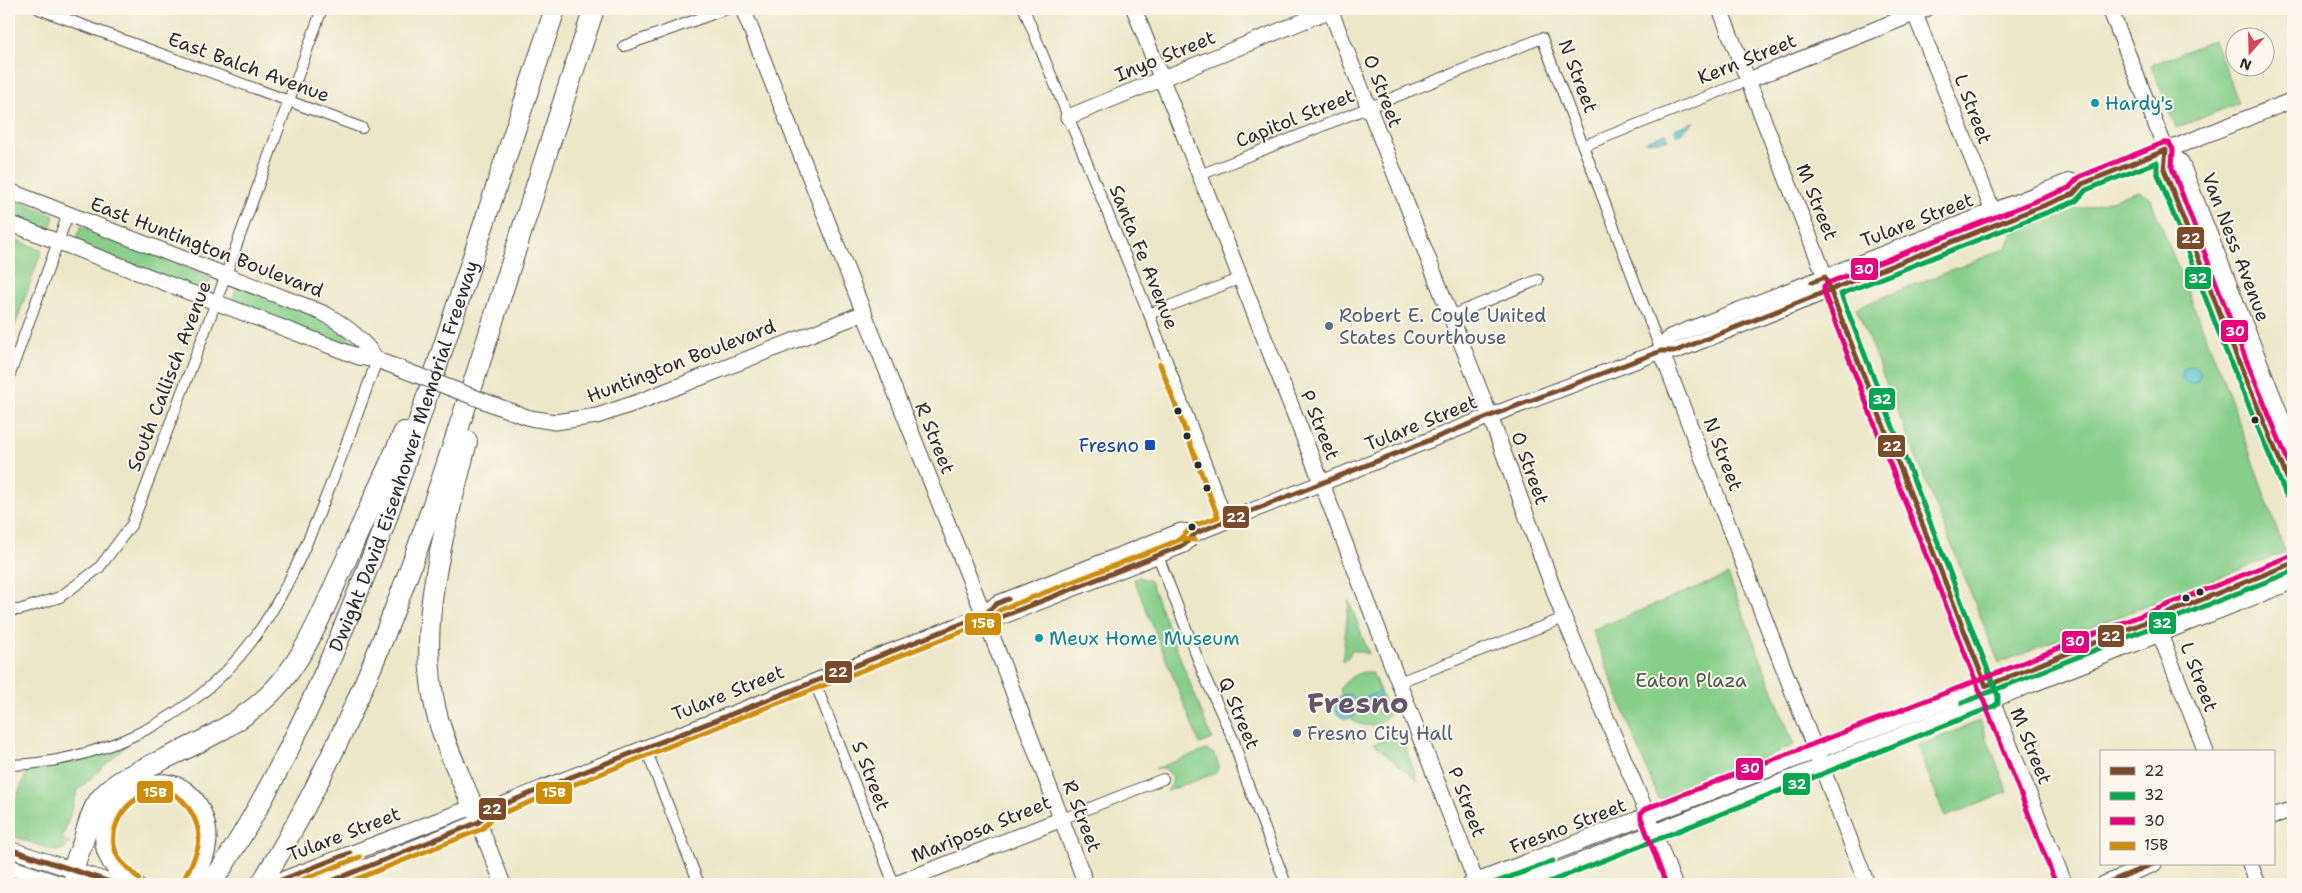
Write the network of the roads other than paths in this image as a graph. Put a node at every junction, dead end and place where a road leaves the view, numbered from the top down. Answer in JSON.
{"nodes":[{"id":1,"x":39,"y":9,"type":"edge"},
{"id":2,"x":322,"y":9,"type":"edge"},
{"id":3,"x":555,"y":9,"type":"edge"},
{"id":4,"x":594,"y":9,"type":"edge"},
{"id":5,"x":726,"y":9,"type":"edge"},
{"id":6,"x":744,"y":9,"type":"edge"},
{"id":7,"x":1024,"y":9,"type":"edge"},
{"id":8,"x":1134,"y":9,"type":"edge"},
{"id":9,"x":1331,"y":9,"type":"edge"},
{"id":10,"x":1720,"y":9,"type":"edge"},
{"id":11,"x":2110,"y":9,"type":"edge"},
{"id":12,"x":1918,"y":10,"type":"edge"},
{"id":13,"x":1542,"y":38,"type":"joint"},
{"id":14,"x":624,"y":46,"type":"dead end"},
{"id":15,"x":1162,"y":79,"type":"junction"},
{"id":16,"x":1749,"y":80,"type":"junction"},
{"id":17,"x":288,"y":100,"type":"junction"},
{"id":18,"x":2293,"y":100,"type":"edge"},
{"id":19,"x":1368,"y":108,"type":"junction"},
{"id":20,"x":1068,"y":117,"type":"junction"},
{"id":21,"x":362,"y":128,"type":"dead end"},
{"id":22,"x":1583,"y":146,"type":"junction"},
{"id":23,"x":2166,"y":150,"type":"junction"},
{"id":24,"x":1200,"y":175,"type":"junction"},
{"id":25,"x":9,"y":191,"type":"edge"},
{"id":26,"x":68,"y":214,"type":"junction"},
{"id":27,"x":1995,"y":217,"type":"junction"},
{"id":28,"x":9,"y":223,"type":"edge"},
{"id":29,"x":2185,"y":223,"type":"junction"},
{"id":30,"x":59,"y":243,"type":"junction"},
{"id":31,"x":226,"y":274,"type":"junction"},
{"id":32,"x":1241,"y":278,"type":"junction"},
{"id":33,"x":2228,"y":279,"type":"junction"},
{"id":34,"x":1538,"y":280,"type":"dead end"},
{"id":35,"x":1828,"y":283,"type":"junction"},
{"id":36,"x":503,"y":288,"type":"junction"},
{"id":37,"x":216,"y":302,"type":"junction"},
{"id":38,"x":864,"y":313,"type":"junction"},
{"id":39,"x":1149,"y":314,"type":"junction"},
{"id":40,"x":1450,"y":316,"type":"junction"},
{"id":41,"x":451,"y":328,"type":"junction"},
{"id":42,"x":1661,"y":351,"type":"junction"},
{"id":43,"x":377,"y":360,"type":"junction"},
{"id":44,"x":9,"y":378,"type":"edge"},
{"id":45,"x":1490,"y":416,"type":"junction"},
{"id":46,"x":2293,"y":447,"type":"edge"},
{"id":47,"x":1322,"y":483,"type":"junction"},
{"id":48,"x":2293,"y":492,"type":"edge"},
{"id":49,"x":1228,"y":521,"type":"junction"},
{"id":50,"x":1196,"y":534,"type":"junction"},
{"id":51,"x":1158,"y":556,"type":"junction"},
{"id":52,"x":2293,"y":564,"type":"edge"},
{"id":53,"x":2293,"y":581,"type":"edge"},
{"id":54,"x":9,"y":610,"type":"edge"},
{"id":55,"x":984,"y":615,"type":"junction"},
{"id":56,"x":1564,"y":618,"type":"junction"},
{"id":57,"x":2153,"y":618,"type":"junction"},
{"id":58,"x":2132,"y":626,"type":"junction"},
{"id":59,"x":2160,"y":633,"type":"junction"},
{"id":60,"x":2062,"y":673,"type":"junction"},
{"id":61,"x":814,"y":680,"type":"junction"},
{"id":62,"x":1399,"y":682,"type":"junction"},
{"id":63,"x":1988,"y":693,"type":"junction"},
{"id":64,"x":645,"y":747,"type":"junction"},
{"id":65,"x":2205,"y":750,"type":"edge"},
{"id":66,"x":1818,"y":759,"type":"junction"},
{"id":67,"x":9,"y":764,"type":"edge"},
{"id":68,"x":1163,"y":779,"type":"dead end"},
{"id":69,"x":2293,"y":809,"type":"edge"},
{"id":70,"x":480,"y":813,"type":"junction"},
{"id":71,"x":1648,"y":816,"type":"junction"},
{"id":72,"x":2274,"y":816,"type":"edge"},
{"id":73,"x":1062,"y":819,"type":"junction"},
{"id":74,"x":1655,"y":832,"type":"junction"},
{"id":75,"x":9,"y":849,"type":"edge"},
{"id":76,"x":9,"y":855,"type":"edge"},
{"id":77,"x":2149,"y":866,"type":"edge"},
{"id":78,"x":2251,"y":866,"type":"edge"},
{"id":79,"x":9,"y":867,"type":"edge"},
{"id":80,"x":24,"y":872,"type":"junction"},
{"id":81,"x":70,"y":880,"type":"edge"},
{"id":82,"x":329,"y":883,"type":"edge"},
{"id":83,"x":38,"y":884,"type":"edge"},
{"id":84,"x":116,"y":884,"type":"edge"},
{"id":85,"x":134,"y":884,"type":"edge"},
{"id":86,"x":190,"y":884,"type":"edge"},
{"id":87,"x":212,"y":884,"type":"edge"},
{"id":88,"x":260,"y":884,"type":"edge"},
{"id":89,"x":271,"y":884,"type":"edge"},
{"id":90,"x":503,"y":884,"type":"edge"},
{"id":91,"x":699,"y":884,"type":"edge"},
{"id":92,"x":895,"y":884,"type":"edge"},
{"id":93,"x":1086,"y":884,"type":"edge"},
{"id":94,"x":1286,"y":884,"type":"edge"},
{"id":95,"x":1475,"y":884,"type":"edge"},
{"id":96,"x":1524,"y":884,"type":"edge"},
{"id":97,"x":1674,"y":884,"type":"edge"},
{"id":98,"x":1867,"y":884,"type":"edge"},
{"id":99,"x":2064,"y":884,"type":"edge"},
{"id":100,"x":2104,"y":884,"type":"edge"},
{"id":101,"x":2258,"y":884,"type":"edge"}],
"edges":[{"from":1,"to":17,"type":"street","name":"East Balch Avenue"},
{"from":2,"to":17,"type":"street","name":"South Callisch Avenue"},
{"from":3,"to":41,"type":"highway","name":"Dwight David Eisenhower Memorial Freeway"},
{"from":4,"to":36,"type":"highway","name":"Dwight David Eisenhower Memorial Freeway"},
{"from":5,"to":14,"type":"street"},
{"from":6,"to":38,"type":"main road","name":"R Street"},
{"from":7,"to":20,"type":"street","name":"Santa Fe Avenue"},
{"from":8,"to":15,"type":"main road","name":"P Street"},
{"from":9,"to":15,"type":"main road","name":"Inyo Street"},
{"from":9,"to":19,"type":"main road","name":"O Street"},
{"from":10,"to":16,"type":"main road","name":"M Street"},
{"from":11,"to":23,"type":"main road","name":"Van Ness Avenue"},
{"from":12,"to":16,"type":"main road","name":"Kern Street"},
{"from":12,"to":27,"type":"main road","name":"L Street"},
{"from":13,"to":19,"type":"street","name":"Capitol Street"},
{"from":13,"to":22,"type":"street","name":"N Street"},
{"from":15,"to":20,"type":"main road","name":"Inyo Street"},
{"from":15,"to":24,"type":"main road","name":"P Street"},
{"from":16,"to":22,"type":"street","name":"Kern Street"},
{"from":16,"to":35,"type":"main road","name":"M Street"},
{"from":17,"to":21,"type":"street","name":"East Balch Avenue"},
{"from":17,"to":31,"type":"street","name":"South Callisch Avenue"},
{"from":18,"to":23,"type":"main road","name":"Tulare Street"},
{"from":19,"to":24,"type":"street","name":"Capitol Street"},
{"from":19,"to":40,"type":"main road","name":"O Street"},
{"from":20,"to":39,"type":"street","name":"Santa Fe Avenue"},
{"from":22,"to":42,"type":"street","name":"N Street"},
{"from":23,"to":27,"type":"main road","name":"Tulare Street"},
{"from":23,"to":29,"type":"main road","name":"Van Ness Avenue"},
{"from":23,"to":33,"type":"main road","name":"Van Ness Avenue"},
{"from":24,"to":32,"type":"main road","name":"P Street"},
{"from":25,"to":26,"type":"main road","name":"East Huntington Boulevard"},
{"from":26,"to":30,"type":"street"},
{"from":26,"to":31,"type":"main road","name":"East Huntington Boulevard"},
{"from":27,"to":35,"type":"main road","name":"Tulare Street"},
{"from":28,"to":30,"type":"main road"},
{"from":29,"to":33,"type":"main road"},
{"from":29,"to":48,"type":"main road","name":"Van Ness Avenue"},
{"from":30,"to":37,"type":"main road"},
{"from":30,"to":44,"type":"street"},
{"from":31,"to":37,"type":"street","name":"South Callisch Avenue"},
{"from":31,"to":43,"type":"main road","name":"East Huntington Boulevard"},
{"from":32,"to":39,"type":"street"},
{"from":32,"to":47,"type":"main road","name":"P Street"},
{"from":33,"to":46,"type":"main road","name":"Van Ness Avenue"},
{"from":34,"to":40,"type":"street"},
{"from":35,"to":42,"type":"main road","name":"Tulare Street"},
{"from":35,"to":63,"type":"main road","name":"M Street"},
{"from":36,"to":70,"type":"highway"},
{"from":36,"to":88,"type":"highway","name":"Dwight David Eisenhower Memorial Freeway"},
{"from":37,"to":43,"type":"main road"},
{"from":37,"to":54,"type":"street","name":"South Callisch Avenue"},
{"from":38,"to":43,"type":"main road","name":"Huntington Boulevard","bridge":true},
{"from":38,"to":55,"type":"main road","name":"R Street"},
{"from":39,"to":49,"type":"street","name":"Santa Fe Avenue"},
{"from":40,"to":45,"type":"main road","name":"O Street"},
{"from":41,"to":81,"type":"highway"},
{"from":41,"to":87,"type":"highway","name":"Dwight David Eisenhower Memorial Freeway"},
{"from":42,"to":45,"type":"main road","name":"Tulare Street"},
{"from":42,"to":66,"type":"main road","name":"N Street"},
{"from":43,"to":67,"type":"street"},
{"from":45,"to":47,"type":"main road","name":"Tulare Street"},
{"from":45,"to":56,"type":"main road","name":"O Street"},
{"from":47,"to":49,"type":"main road","name":"Tulare Street"},
{"from":47,"to":62,"type":"main road","name":"P Street"},
{"from":49,"to":50,"type":"main road","name":"Tulare Street"},
{"from":50,"to":51,"type":"main road","name":"Tulare Street"},
{"from":50,"to":55,"type":"main road","name":"Tulare Street"},
{"from":51,"to":55,"type":"main road","name":"Tulare Street"},
{"from":51,"to":94,"type":"street","name":"Q Street"},
{"from":52,"to":57,"type":"main road","name":"Fresno Street"},
{"from":53,"to":59,"type":"main road","name":"Fresno Street"},
{"from":55,"to":61,"type":"main road","name":"Tulare Street"},
{"from":55,"to":73,"type":"main road","name":"R Street"},
{"from":56,"to":62,"type":"street"},
{"from":56,"to":71,"type":"main road","name":"O Street"},
{"from":57,"to":58,"type":"main road","name":"Fresno Street"},
{"from":57,"to":59,"type":"main road","name":"L Street"},
{"from":58,"to":60,"type":"main road"},
{"from":58,"to":63,"type":"main road","name":"Fresno Street"},
{"from":59,"to":60,"type":"main road","name":"Fresno Street"},
{"from":59,"to":65,"type":"main road","name":"L Street"},
{"from":60,"to":63,"type":"main road","name":"Fresno Street"},
{"from":61,"to":64,"type":"main road","name":"Tulare Street"},
{"from":61,"to":92,"type":"street","name":"S Street"},
{"from":62,"to":95,"type":"main road","name":"P Street"},
{"from":63,"to":66,"type":"main road","name":"Fresno Street"},
{"from":63,"to":99,"type":"main road","name":"M Street"},
{"from":64,"to":70,"type":"main road","name":"Tulare Street"},
{"from":64,"to":91,"type":"street"},
{"from":66,"to":71,"type":"main road","name":"Fresno Street"},
{"from":66,"to":74,"type":"main road","name":"Fresno Street"},
{"from":66,"to":98,"type":"main road","name":"N Street"},
{"from":68,"to":73,"type":"street","name":"Mariposa Street"},
{"from":69,"to":72,"type":"main road"},
{"from":70,"to":82,"type":"main road","name":"Tulare Street"},
{"from":70,"to":89,"type":"main road","name":"Tulare Street"},
{"from":70,"to":90,"type":"main road"},
{"from":71,"to":74,"type":"main road","name":"O Street"},
{"from":71,"to":95,"type":"main road","name":"Fresno Street"},
{"from":73,"to":92,"type":"main road","name":"Mariposa Street"},
{"from":73,"to":93,"type":"main road","name":"R Street"},
{"from":74,"to":96,"type":"main road","name":"Fresno Street"},
{"from":74,"to":97,"type":"main road","name":"O Street"},
{"from":75,"to":81,"type":"main road"},
{"from":76,"to":80,"type":"main road"},
{"from":77,"to":100,"type":"main road"},
{"from":78,"to":101,"type":"main road"},
{"from":79,"to":80,"type":"main road"},
{"from":80,"to":81,"type":"main road"},
{"from":80,"to":83,"type":"main road"},
{"from":81,"to":84,"type":"main road"},
{"from":85,"to":86,"type":"highway"}]}
